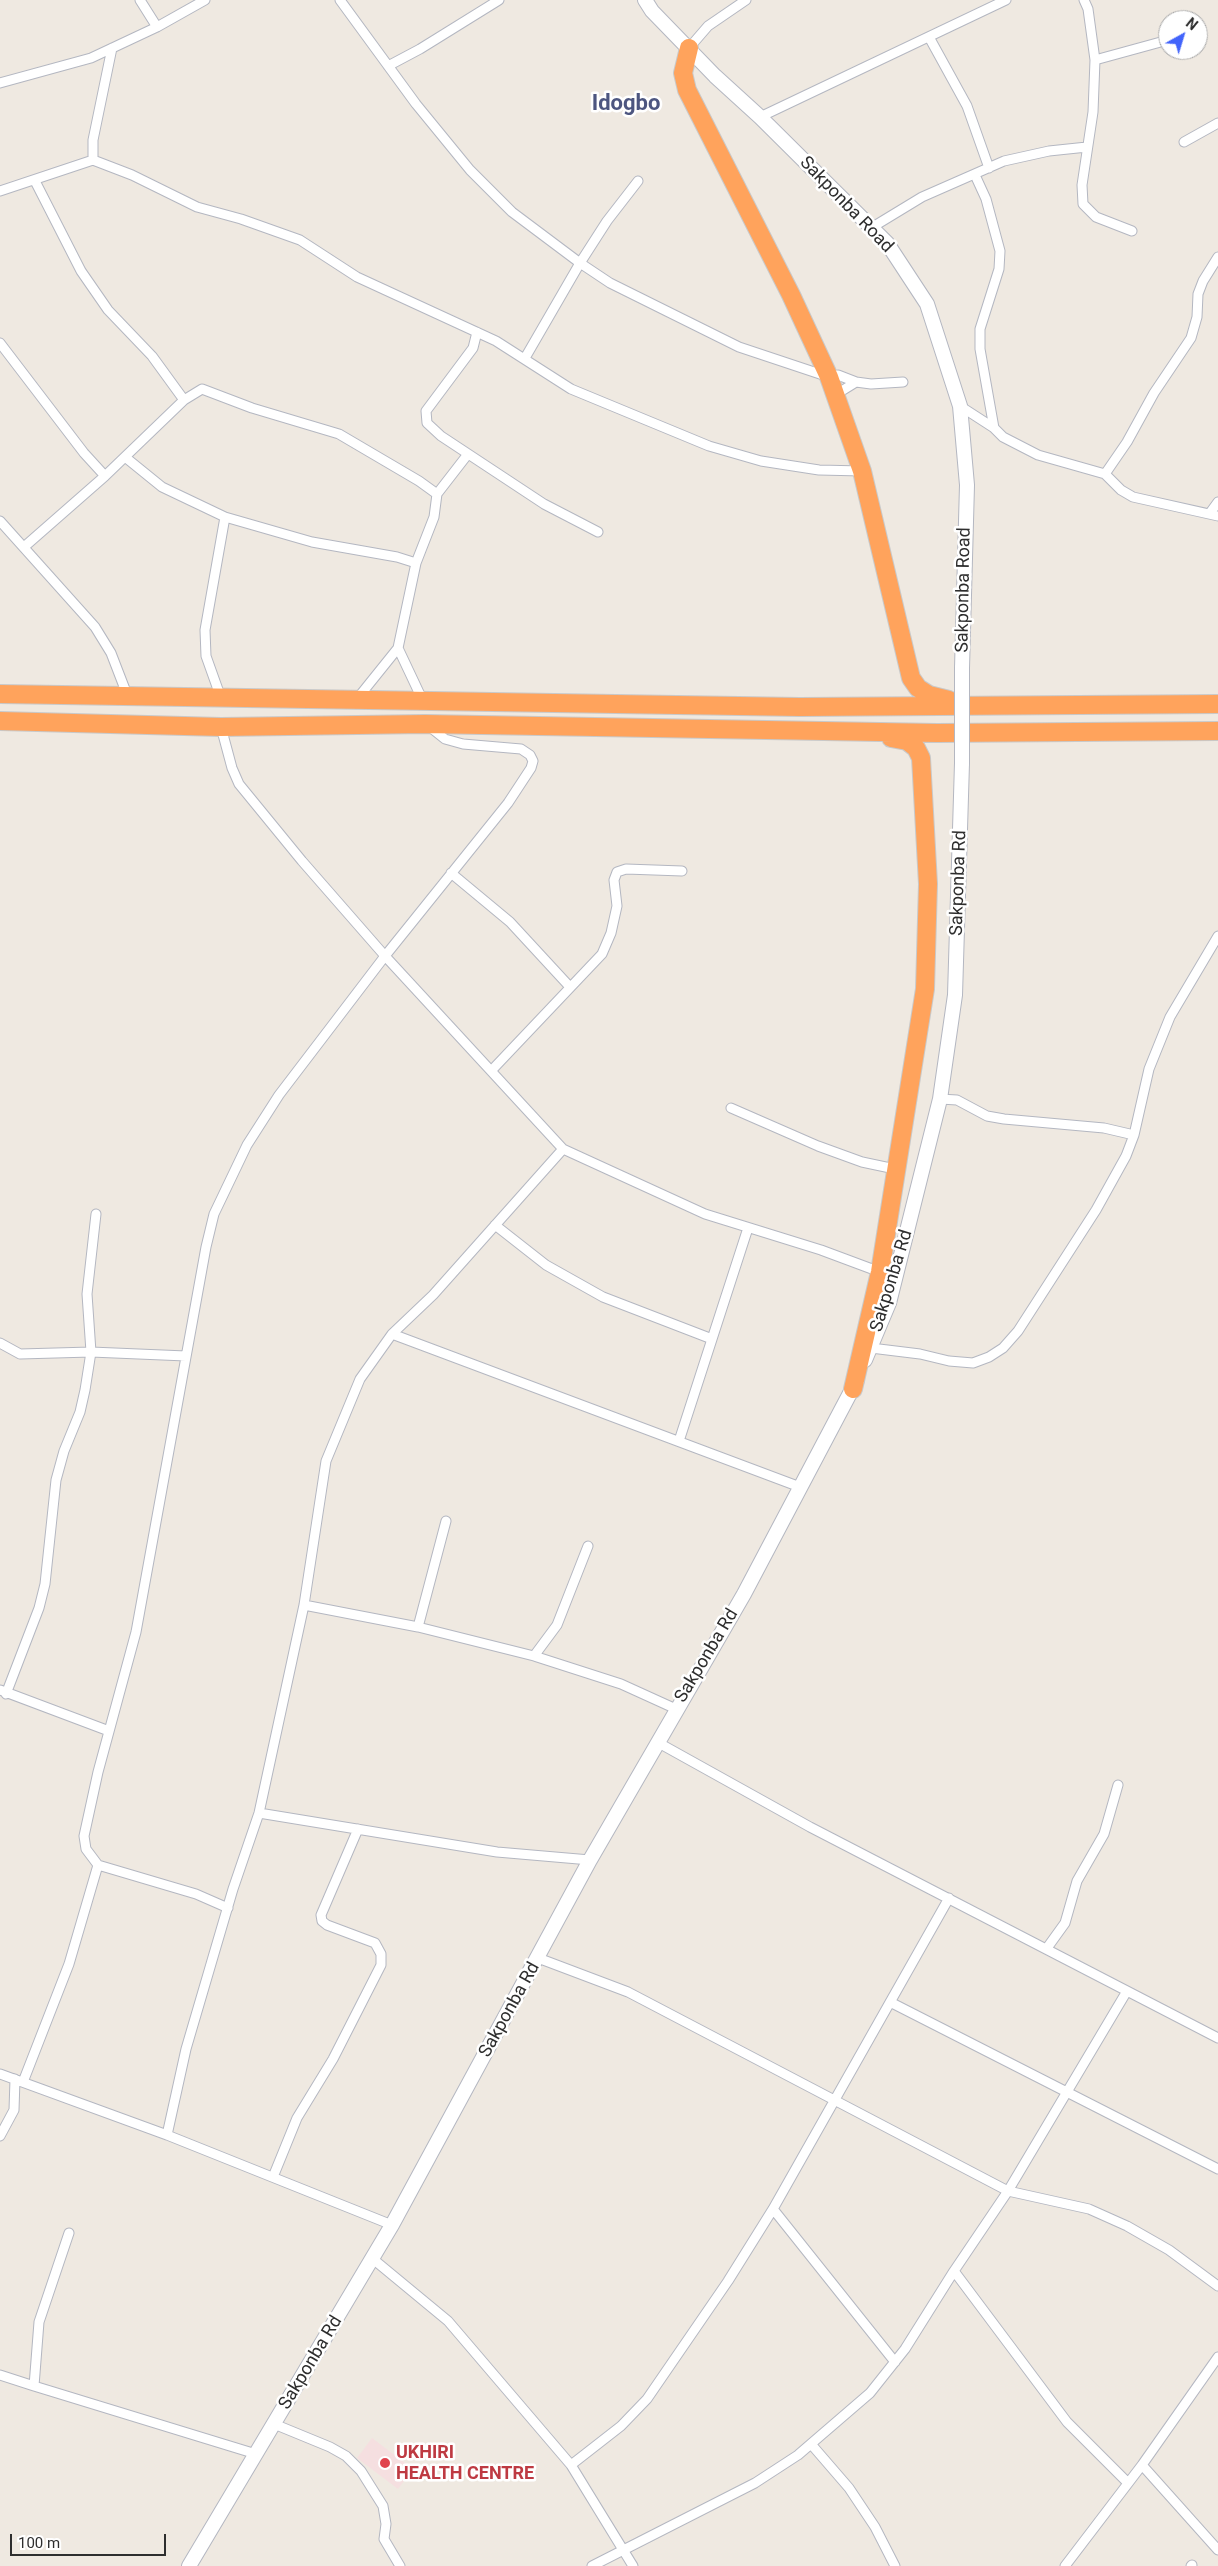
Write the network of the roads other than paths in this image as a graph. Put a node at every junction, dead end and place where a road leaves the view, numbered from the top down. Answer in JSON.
{"nodes":[{"id":1,"x":140,"y":0,"type":"edge"},
{"id":2,"x":205,"y":0,"type":"edge"},
{"id":3,"x":340,"y":0,"type":"edge"},
{"id":4,"x":499,"y":0,"type":"edge"},
{"id":5,"x":644,"y":0,"type":"edge"},
{"id":6,"x":746,"y":0,"type":"edge"},
{"id":7,"x":1006,"y":0,"type":"edge"},
{"id":8,"x":1084,"y":0,"type":"edge"},
{"id":9,"x":157,"y":27,"type":"junction"},
{"id":10,"x":929,"y":37,"type":"junction"},
{"id":11,"x":1158,"y":43,"type":"edge"},
{"id":12,"x":112,"y":48,"type":"junction"},
{"id":13,"x":689,"y":48,"type":"junction"},
{"id":14,"x":1096,"y":60,"type":"junction"},
{"id":15,"x":388,"y":66,"type":"junction"},
{"id":16,"x":0,"y":83,"type":"edge"},
{"id":17,"x":760,"y":117,"type":"junction"},
{"id":18,"x":1218,"y":123,"type":"edge"},
{"id":19,"x":1184,"y":142,"type":"dead end"},
{"id":20,"x":1087,"y":147,"type":"junction"},
{"id":21,"x":92,"y":160,"type":"junction"},
{"id":22,"x":989,"y":168,"type":"junction"},
{"id":23,"x":975,"y":175,"type":"junction"},
{"id":24,"x":34,"y":181,"type":"junction"},
{"id":25,"x":638,"y":181,"type":"dead end"},
{"id":26,"x":0,"y":191,"type":"edge"},
{"id":27,"x":872,"y":228,"type":"junction"},
{"id":28,"x":1132,"y":230,"type":"dead end"},
{"id":29,"x":1218,"y":257,"type":"edge"},
{"id":30,"x":580,"y":262,"type":"junction"},
{"id":31,"x":476,"y":332,"type":"junction"},
{"id":32,"x":0,"y":343,"type":"edge"},
{"id":33,"x":525,"y":358,"type":"junction"},
{"id":34,"x":829,"y":377,"type":"junction"},
{"id":35,"x":856,"y":382,"type":"junction"},
{"id":36,"x":902,"y":382,"type":"dead end"},
{"id":37,"x":835,"y":395,"type":"junction"},
{"id":38,"x":184,"y":400,"type":"junction"},
{"id":39,"x":960,"y":406,"type":"junction"},
{"id":40,"x":994,"y":428,"type":"junction"},
{"id":41,"x":468,"y":454,"type":"junction"},
{"id":42,"x":124,"y":457,"type":"junction"},
{"id":43,"x":862,"y":471,"type":"junction"},
{"id":44,"x":1105,"y":474,"type":"junction"},
{"id":45,"x":105,"y":476,"type":"junction"},
{"id":46,"x":437,"y":494,"type":"junction"},
{"id":47,"x":1218,"y":502,"type":"edge"},
{"id":48,"x":1214,"y":515,"type":"edge"},
{"id":49,"x":225,"y":516,"type":"junction"},
{"id":50,"x":0,"y":521,"type":"edge"},
{"id":51,"x":598,"y":532,"type":"dead end"},
{"id":52,"x":24,"y":547,"type":"junction"},
{"id":53,"x":416,"y":563,"type":"junction"},
{"id":54,"x":398,"y":648,"type":"junction"},
{"id":55,"x":962,"y":668,"type":"joint"},
{"id":56,"x":911,"y":678,"type":"junction"},
{"id":57,"x":0,"y":694,"type":"edge"},
{"id":58,"x":128,"y":697,"type":"junction"},
{"id":59,"x":221,"y":698,"type":"junction"},
{"id":60,"x":356,"y":700,"type":"junction"},
{"id":61,"x":423,"y":701,"type":"junction"},
{"id":62,"x":1218,"y":704,"type":"edge"},
{"id":63,"x":1040,"y":706,"type":"junction"},
{"id":64,"x":832,"y":707,"type":"junction"},
{"id":65,"x":0,"y":722,"type":"edge"},
{"id":66,"x":425,"y":724,"type":"junction"},
{"id":67,"x":221,"y":726,"type":"junction"},
{"id":68,"x":826,"y":731,"type":"junction"},
{"id":69,"x":1218,"y":731,"type":"edge"},
{"id":70,"x":1052,"y":732,"type":"junction"},
{"id":71,"x":921,"y":758,"type":"junction"},
{"id":72,"x":682,"y":871,"type":"dead end"},
{"id":73,"x":451,"y":873,"type":"junction"},
{"id":74,"x":1218,"y":936,"type":"edge"},
{"id":75,"x":385,"y":956,"type":"junction"},
{"id":76,"x":570,"y":987,"type":"junction"},
{"id":77,"x":491,"y":1071,"type":"junction"},
{"id":78,"x":940,"y":1099,"type":"junction"},
{"id":79,"x":731,"y":1108,"type":"dead end"},
{"id":80,"x":1134,"y":1135,"type":"junction"},
{"id":81,"x":562,"y":1149,"type":"junction"},
{"id":82,"x":895,"y":1169,"type":"junction"},
{"id":83,"x":96,"y":1214,"type":"dead end"},
{"id":84,"x":495,"y":1225,"type":"junction"},
{"id":85,"x":748,"y":1228,"type":"junction"},
{"id":86,"x":880,"y":1272,"type":"junction"},
{"id":87,"x":392,"y":1334,"type":"junction"},
{"id":88,"x":712,"y":1340,"type":"junction"},
{"id":89,"x":0,"y":1343,"type":"edge"},
{"id":90,"x":871,"y":1348,"type":"junction"},
{"id":91,"x":91,"y":1352,"type":"junction"},
{"id":92,"x":186,"y":1356,"type":"junction"},
{"id":93,"x":853,"y":1389,"type":"junction"},
{"id":94,"x":679,"y":1441,"type":"junction"},
{"id":95,"x":800,"y":1487,"type":"junction"},
{"id":96,"x":446,"y":1521,"type":"dead end"},
{"id":97,"x":588,"y":1546,"type":"dead end"},
{"id":98,"x":304,"y":1605,"type":"junction"},
{"id":99,"x":418,"y":1627,"type":"junction"},
{"id":100,"x":534,"y":1656,"type":"junction"},
{"id":101,"x":3,"y":1692,"type":"edge"},
{"id":102,"x":676,"y":1709,"type":"junction"},
{"id":103,"x":109,"y":1731,"type":"junction"},
{"id":104,"x":657,"y":1742,"type":"junction"},
{"id":105,"x":1118,"y":1785,"type":"dead end"},
{"id":106,"x":259,"y":1813,"type":"junction"},
{"id":107,"x":358,"y":1829,"type":"junction"},
{"id":108,"x":590,"y":1860,"type":"junction"},
{"id":109,"x":98,"y":1865,"type":"junction"},
{"id":110,"x":949,"y":1898,"type":"junction"},
{"id":111,"x":228,"y":1908,"type":"junction"},
{"id":112,"x":1047,"y":1948,"type":"junction"},
{"id":113,"x":538,"y":1958,"type":"junction"},
{"id":114,"x":1127,"y":1991,"type":"junction"},
{"id":115,"x":890,"y":2002,"type":"junction"},
{"id":116,"x":1218,"y":2038,"type":"edge"},
{"id":117,"x":0,"y":2074,"type":"edge"},
{"id":118,"x":19,"y":2081,"type":"junction"},
{"id":119,"x":1066,"y":2092,"type":"junction"},
{"id":120,"x":834,"y":2101,"type":"junction"},
{"id":121,"x":167,"y":2135,"type":"junction"},
{"id":122,"x":0,"y":2136,"type":"edge"},
{"id":123,"x":1218,"y":2168,"type":"edge"},
{"id":124,"x":273,"y":2177,"type":"junction"},
{"id":125,"x":1008,"y":2190,"type":"junction"},
{"id":126,"x":773,"y":2209,"type":"junction"},
{"id":127,"x":392,"y":2225,"type":"junction"},
{"id":128,"x":68,"y":2233,"type":"dead end"},
{"id":129,"x":373,"y":2259,"type":"junction"},
{"id":130,"x":954,"y":2271,"type":"junction"},
{"id":131,"x":1218,"y":2286,"type":"edge"},
{"id":132,"x":1218,"y":2356,"type":"edge"},
{"id":133,"x":895,"y":2362,"type":"junction"},
{"id":134,"x":0,"y":2375,"type":"edge"},
{"id":135,"x":34,"y":2386,"type":"junction"},
{"id":136,"x":274,"y":2424,"type":"junction"},
{"id":137,"x":811,"y":2444,"type":"junction"},
{"id":138,"x":256,"y":2454,"type":"junction"},
{"id":139,"x":571,"y":2465,"type":"junction"},
{"id":140,"x":1142,"y":2465,"type":"junction"},
{"id":141,"x":1127,"y":2482,"type":"junction"},
{"id":142,"x":624,"y":2550,"type":"junction"},
{"id":143,"x":1218,"y":2550,"type":"edge"},
{"id":144,"x":194,"y":2564,"type":"edge"},
{"id":145,"x":400,"y":2566,"type":"edge"},
{"id":146,"x":592,"y":2566,"type":"edge"},
{"id":147,"x":633,"y":2566,"type":"edge"},
{"id":148,"x":895,"y":2566,"type":"edge"},
{"id":149,"x":1065,"y":2566,"type":"edge"}],
"edges":[{"from":1,"to":9,"type":"street"},
{"from":2,"to":9,"type":"street"},
{"from":3,"to":15,"type":"street"},
{"from":4,"to":15,"type":"street"},
{"from":5,"to":13,"type":"main road","name":"Sakponba Road"},
{"from":6,"to":13,"type":"street"},
{"from":7,"to":10,"type":"street"},
{"from":8,"to":14,"type":"street"},
{"from":9,"to":12,"type":"street"},
{"from":10,"to":17,"type":"street"},
{"from":10,"to":22,"type":"street"},
{"from":11,"to":14,"type":"street"},
{"from":12,"to":16,"type":"street"},
{"from":12,"to":21,"type":"street"},
{"from":13,"to":17,"type":"main road","name":"Sakponba Road"},
{"from":13,"to":34,"type":"highway"},
{"from":14,"to":20,"type":"street"},
{"from":15,"to":30,"type":"street"},
{"from":17,"to":27,"type":"main road","name":"Sakponba Road"},
{"from":18,"to":19,"type":"street"},
{"from":20,"to":22,"type":"street"},
{"from":20,"to":28,"type":"street"},
{"from":21,"to":24,"type":"street"},
{"from":21,"to":31,"type":"street"},
{"from":22,"to":23,"type":"street"},
{"from":23,"to":27,"type":"street"},
{"from":23,"to":40,"type":"street"},
{"from":24,"to":26,"type":"street"},
{"from":24,"to":38,"type":"street"},
{"from":25,"to":30,"type":"street"},
{"from":27,"to":39,"type":"main road","name":"Sakponba Road"},
{"from":29,"to":44,"type":"street"},
{"from":30,"to":33,"type":"street"},
{"from":30,"to":34,"type":"street"},
{"from":31,"to":33,"type":"street"},
{"from":31,"to":41,"type":"street"},
{"from":32,"to":45,"type":"street"},
{"from":33,"to":43,"type":"street"},
{"from":34,"to":35,"type":"street"},
{"from":34,"to":37,"type":"highway"},
{"from":35,"to":36,"type":"street"},
{"from":35,"to":37,"type":"street"},
{"from":37,"to":43,"type":"highway"},
{"from":38,"to":42,"type":"street"},
{"from":38,"to":46,"type":"street"},
{"from":39,"to":40,"type":"street"},
{"from":39,"to":55,"type":"main road","name":"Sakponba Road"},
{"from":40,"to":44,"type":"street"},
{"from":41,"to":46,"type":"street"},
{"from":41,"to":51,"type":"street"},
{"from":42,"to":45,"type":"street"},
{"from":42,"to":49,"type":"street"},
{"from":43,"to":56,"type":"highway"},
{"from":44,"to":48,"type":"street"},
{"from":45,"to":52,"type":"street"},
{"from":46,"to":53,"type":"street"},
{"from":47,"to":48,"type":"street"},
{"from":49,"to":53,"type":"street"},
{"from":49,"to":59,"type":"street"},
{"from":50,"to":52,"type":"street"},
{"from":52,"to":58,"type":"street"},
{"from":53,"to":54,"type":"street"},
{"from":54,"to":60,"type":"street"},
{"from":54,"to":61,"type":"street"},
{"from":55,"to":78,"type":"main road","name":"Sakponba Rd","bridge":true},
{"from":56,"to":63,"type":"highway"},
{"from":56,"to":64,"type":"highway"},
{"from":57,"to":58,"type":"highway"},
{"from":58,"to":59,"type":"highway"},
{"from":59,"to":60,"type":"highway"},
{"from":60,"to":61,"type":"highway"},
{"from":61,"to":64,"type":"highway"},
{"from":62,"to":63,"type":"highway"},
{"from":63,"to":64,"type":"highway"},
{"from":65,"to":67,"type":"highway"},
{"from":66,"to":67,"type":"highway"},
{"from":66,"to":68,"type":"highway"},
{"from":66,"to":73,"type":"street"},
{"from":67,"to":75,"type":"street"},
{"from":68,"to":70,"type":"highway"},
{"from":68,"to":71,"type":"highway"},
{"from":69,"to":70,"type":"highway"},
{"from":70,"to":71,"type":"highway"},
{"from":71,"to":82,"type":"highway"},
{"from":72,"to":76,"type":"street"},
{"from":73,"to":75,"type":"street"},
{"from":73,"to":76,"type":"street"},
{"from":74,"to":80,"type":"street"},
{"from":75,"to":77,"type":"street"},
{"from":75,"to":92,"type":"street"},
{"from":76,"to":77,"type":"street"},
{"from":77,"to":81,"type":"street"},
{"from":78,"to":80,"type":"street"},
{"from":78,"to":90,"type":"main road","name":"Sakponba Rd"},
{"from":79,"to":82,"type":"street"},
{"from":80,"to":90,"type":"street"},
{"from":81,"to":84,"type":"street"},
{"from":81,"to":85,"type":"street"},
{"from":82,"to":86,"type":"highway"},
{"from":83,"to":91,"type":"street"},
{"from":84,"to":87,"type":"street"},
{"from":84,"to":88,"type":"street"},
{"from":85,"to":86,"type":"street"},
{"from":85,"to":88,"type":"street"},
{"from":86,"to":93,"type":"highway"},
{"from":87,"to":94,"type":"street"},
{"from":87,"to":98,"type":"street"},
{"from":88,"to":94,"type":"street"},
{"from":89,"to":91,"type":"street"},
{"from":90,"to":93,"type":"main road","name":"Sakponba Rd"},
{"from":91,"to":92,"type":"street"},
{"from":91,"to":101,"type":"street"},
{"from":92,"to":103,"type":"street"},
{"from":93,"to":95,"type":"main road","name":"Sakponba Rd"},
{"from":94,"to":95,"type":"street"},
{"from":95,"to":102,"type":"main road","name":"Sakponba Rd"},
{"from":96,"to":99,"type":"street"},
{"from":97,"to":100,"type":"street"},
{"from":98,"to":99,"type":"street"},
{"from":98,"to":106,"type":"street"},
{"from":99,"to":100,"type":"street"},
{"from":100,"to":102,"type":"street"},
{"from":101,"to":103,"type":"street"},
{"from":102,"to":104,"type":"main road","name":"Sakponba Rd"},
{"from":103,"to":109,"type":"street"},
{"from":104,"to":108,"type":"main road","name":"Sakponba Rd"},
{"from":104,"to":110,"type":"street"},
{"from":105,"to":112,"type":"street"},
{"from":106,"to":107,"type":"street"},
{"from":106,"to":111,"type":"street"},
{"from":107,"to":108,"type":"street"},
{"from":107,"to":124,"type":"street"},
{"from":108,"to":113,"type":"main road","name":"Sakponba Rd"},
{"from":109,"to":111,"type":"street"},
{"from":109,"to":118,"type":"street"},
{"from":110,"to":112,"type":"street"},
{"from":110,"to":115,"type":"street"},
{"from":111,"to":121,"type":"street"},
{"from":112,"to":114,"type":"street"},
{"from":113,"to":120,"type":"street"},
{"from":113,"to":127,"type":"main road","name":"Sakponba Rd"},
{"from":114,"to":116,"type":"street"},
{"from":114,"to":119,"type":"street"},
{"from":115,"to":119,"type":"street"},
{"from":115,"to":120,"type":"street"},
{"from":117,"to":118,"type":"street"},
{"from":118,"to":121,"type":"street"},
{"from":118,"to":122,"type":"street"},
{"from":119,"to":123,"type":"street"},
{"from":119,"to":125,"type":"street"},
{"from":120,"to":125,"type":"street"},
{"from":120,"to":126,"type":"street"},
{"from":121,"to":124,"type":"street"},
{"from":124,"to":127,"type":"street"},
{"from":125,"to":130,"type":"street"},
{"from":125,"to":131,"type":"street"},
{"from":126,"to":133,"type":"street"},
{"from":126,"to":139,"type":"street"},
{"from":127,"to":129,"type":"main road","name":"Sakponba Rd"},
{"from":128,"to":135,"type":"street"},
{"from":129,"to":136,"type":"main road","name":"Sakponba Rd"},
{"from":129,"to":139,"type":"street"},
{"from":130,"to":133,"type":"street"},
{"from":130,"to":141,"type":"street"},
{"from":132,"to":140,"type":"street"},
{"from":133,"to":137,"type":"street"},
{"from":134,"to":135,"type":"street"},
{"from":135,"to":138,"type":"street"},
{"from":136,"to":138,"type":"main road","name":"Sakponba Rd"},
{"from":136,"to":145,"type":"street"},
{"from":137,"to":142,"type":"street"},
{"from":137,"to":148,"type":"street"},
{"from":138,"to":144,"type":"main road","name":"Sakponba Rd"},
{"from":139,"to":142,"type":"street"},
{"from":140,"to":141,"type":"street"},
{"from":140,"to":143,"type":"street"},
{"from":141,"to":149,"type":"street"},
{"from":142,"to":146,"type":"street"},
{"from":142,"to":147,"type":"street"}]}
